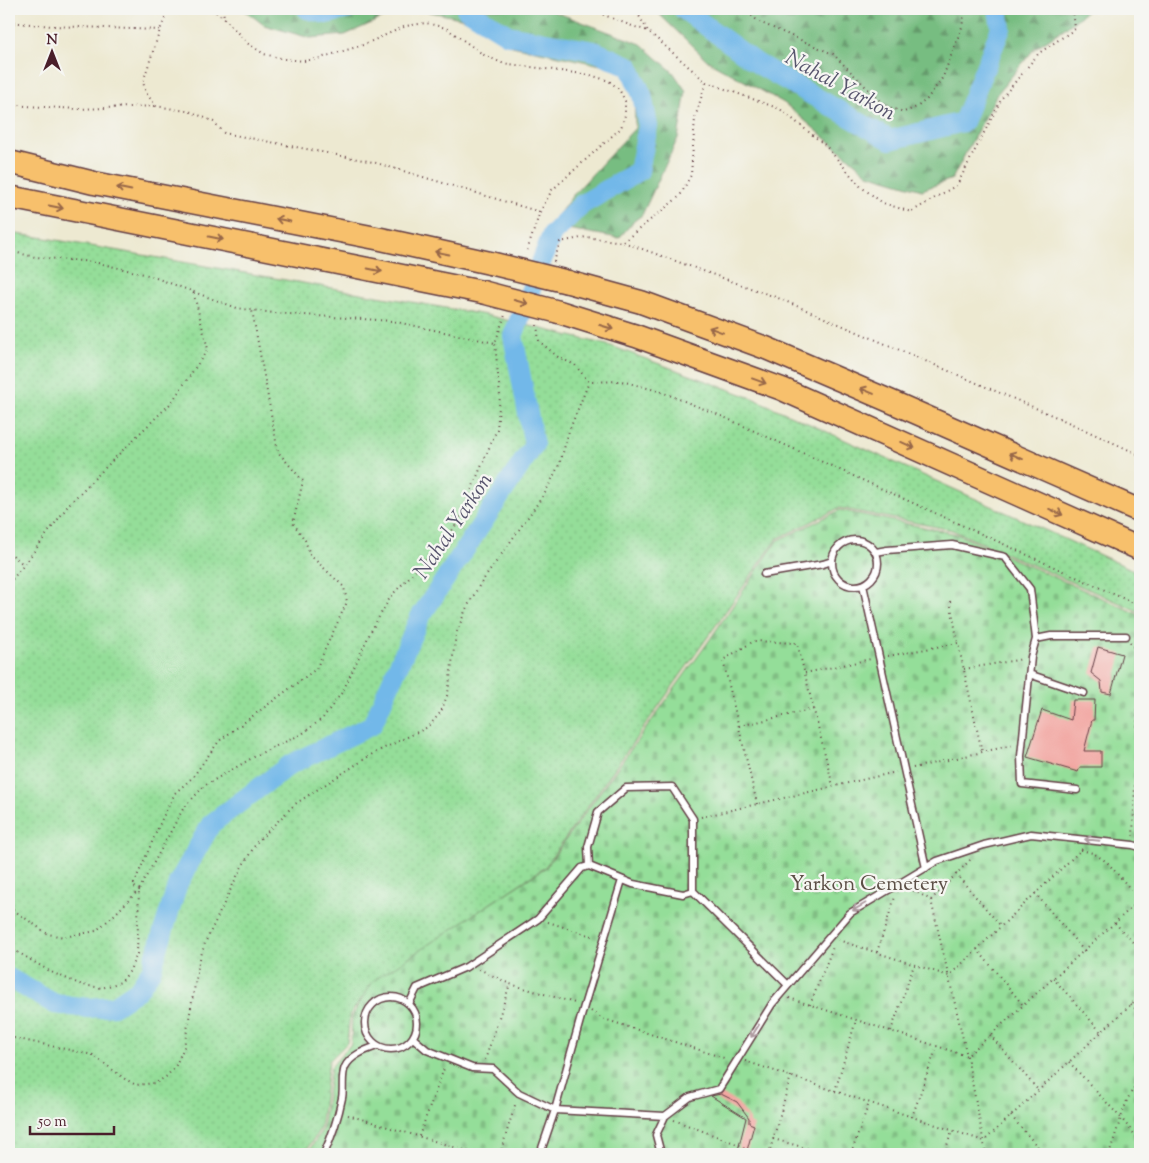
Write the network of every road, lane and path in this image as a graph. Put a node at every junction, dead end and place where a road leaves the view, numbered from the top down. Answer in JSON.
{"nodes":[{"id":1,"x":169,"y":9,"type":"edge"},
{"id":2,"x":212,"y":9,"type":"edge"},
{"id":3,"x":223,"y":9,"type":"edge"},
{"id":4,"x":589,"y":9,"type":"edge"},
{"id":5,"x":636,"y":9,"type":"edge"},
{"id":6,"x":744,"y":9,"type":"edge"},
{"id":7,"x":965,"y":9,"type":"edge"},
{"id":8,"x":1073,"y":9,"type":"edge"},
{"id":9,"x":224,"y":18,"type":"junction"},
{"id":10,"x":9,"y":22,"type":"edge"},
{"id":11,"x":160,"y":30,"type":"junction"},
{"id":12,"x":648,"y":31,"type":"junction"},
{"id":13,"x":706,"y":82,"type":"junction"},
{"id":14,"x":9,"y":105,"type":"edge"},
{"id":15,"x":156,"y":106,"type":"junction"},
{"id":16,"x":9,"y":162,"type":"edge"},
{"id":17,"x":9,"y":197,"type":"edge"},
{"id":18,"x":560,"y":242,"type":"dead end"},
{"id":19,"x":623,"y":242,"type":"junction"},
{"id":20,"x":9,"y":251,"type":"edge"},
{"id":21,"x":193,"y":292,"type":"junction"},
{"id":22,"x":252,"y":310,"type":"junction"},
{"id":23,"x":539,"y":341,"type":"dead end"},
{"id":24,"x":589,"y":382,"type":"junction"},
{"id":25,"x":1140,"y":455,"type":"edge"},
{"id":26,"x":1140,"y":511,"type":"edge"},
{"id":27,"x":1140,"y":549,"type":"edge"},
{"id":28,"x":9,"y":552,"type":"edge"},
{"id":29,"x":876,"y":552,"type":"junction"},
{"id":30,"x":832,"y":561,"type":"junction"},
{"id":31,"x":24,"y":565,"type":"junction"},
{"id":32,"x":764,"y":574,"type":"dead end"},
{"id":33,"x":9,"y":582,"type":"edge"},
{"id":34,"x":863,"y":585,"type":"junction"},
{"id":35,"x":950,"y":601,"type":"dead end"},
{"id":36,"x":1140,"y":606,"type":"edge"},
{"id":37,"x":1126,"y":636,"type":"joint"},
{"id":38,"x":1036,"y":639,"type":"junction"},
{"id":39,"x":958,"y":643,"type":"junction"},
{"id":40,"x":1031,"y":657,"type":"junction"},
{"id":41,"x":879,"y":658,"type":"junction"},
{"id":42,"x":964,"y":669,"type":"junction"},
{"id":43,"x":805,"y":674,"type":"junction"},
{"id":44,"x":1030,"y":674,"type":"junction"},
{"id":45,"x":1084,"y":692,"type":"dead end"},
{"id":46,"x":814,"y":709,"type":"junction"},
{"id":47,"x":738,"y":726,"type":"junction"},
{"id":48,"x":1022,"y":743,"type":"junction"},
{"id":49,"x":982,"y":752,"type":"junction"},
{"id":50,"x":904,"y":770,"type":"junction"},
{"id":51,"x":833,"y":786,"type":"junction"},
{"id":52,"x":1077,"y":790,"type":"dead end"},
{"id":53,"x":757,"y":804,"type":"junction"},
{"id":54,"x":694,"y":819,"type":"junction"},
{"id":55,"x":1091,"y":840,"type":"junction"},
{"id":56,"x":1133,"y":845,"type":"junction"},
{"id":57,"x":984,"y":846,"type":"junction"},
{"id":58,"x":1140,"y":847,"type":"edge"},
{"id":59,"x":1081,"y":850,"type":"junction"},
{"id":60,"x":589,"y":866,"type":"junction"},
{"id":61,"x":926,"y":868,"type":"junction"},
{"id":62,"x":956,"y":874,"type":"junction"},
{"id":63,"x":622,"y":880,"type":"junction"},
{"id":64,"x":900,"y":883,"type":"junction"},
{"id":65,"x":139,"y":890,"type":"junction"},
{"id":66,"x":693,"y":891,"type":"junction"},
{"id":67,"x":1035,"y":893,"type":"junction"},
{"id":68,"x":931,"y":900,"type":"junction"},
{"id":69,"x":1140,"y":900,"type":"edge"},
{"id":70,"x":9,"y":907,"type":"edge"},
{"id":71,"x":538,"y":919,"type":"junction"},
{"id":72,"x":1115,"y":923,"type":"junction"},
{"id":73,"x":1001,"y":926,"type":"junction"},
{"id":74,"x":829,"y":937,"type":"junction"},
{"id":75,"x":837,"y":939,"type":"junction"},
{"id":76,"x":604,"y":940,"type":"junction"},
{"id":77,"x":9,"y":948,"type":"edge"},
{"id":78,"x":976,"y":949,"type":"junction"},
{"id":79,"x":1140,"y":950,"type":"edge"},
{"id":80,"x":1084,"y":951,"type":"junction"},
{"id":81,"x":877,"y":952,"type":"junction"},
{"id":82,"x":914,"y":964,"type":"junction"},
{"id":83,"x":470,"y":965,"type":"junction"},
{"id":84,"x":948,"y":976,"type":"junction"},
{"id":85,"x":1053,"y":978,"type":"junction"},
{"id":86,"x":510,"y":984,"type":"junction"},
{"id":87,"x":788,"y":985,"type":"junction"},
{"id":88,"x":780,"y":995,"type":"junction"},
{"id":89,"x":1140,"y":996,"type":"edge"},
{"id":90,"x":410,"y":1004,"type":"junction"},
{"id":91,"x":1131,"y":1004,"type":"junction"},
{"id":92,"x":810,"y":1005,"type":"junction"},
{"id":93,"x":1023,"y":1005,"type":"junction"},
{"id":94,"x":584,"y":1006,"type":"junction"},
{"id":95,"x":1140,"y":1014,"type":"edge"},
{"id":96,"x":856,"y":1020,"type":"junction"},
{"id":97,"x":891,"y":1031,"type":"junction"},
{"id":98,"x":1101,"y":1032,"type":"junction"},
{"id":99,"x":990,"y":1035,"type":"junction"},
{"id":100,"x":9,"y":1037,"type":"edge"},
{"id":101,"x":413,"y":1038,"type":"junction"},
{"id":102,"x":377,"y":1046,"type":"junction"},
{"id":103,"x":937,"y":1046,"type":"junction"},
{"id":104,"x":967,"y":1056,"type":"junction"},
{"id":105,"x":448,"y":1058,"type":"junction"},
{"id":106,"x":737,"y":1060,"type":"junction"},
{"id":107,"x":1069,"y":1062,"type":"junction"},
{"id":108,"x":482,"y":1069,"type":"junction"},
{"id":109,"x":791,"y":1076,"type":"junction"},
{"id":110,"x":1140,"y":1077,"type":"edge"},
{"id":111,"x":1039,"y":1090,"type":"junction"},
{"id":112,"x":835,"y":1091,"type":"junction"},
{"id":113,"x":519,"y":1093,"type":"junction"},
{"id":114,"x":869,"y":1103,"type":"junction"},
{"id":115,"x":555,"y":1110,"type":"junction"},
{"id":116,"x":339,"y":1112,"type":"junction"},
{"id":117,"x":665,"y":1116,"type":"junction"},
{"id":118,"x":1010,"y":1116,"type":"junction"},
{"id":119,"x":912,"y":1117,"type":"junction"},
{"id":120,"x":1121,"y":1118,"type":"junction"},
{"id":121,"x":952,"y":1130,"type":"junction"},
{"id":122,"x":419,"y":1136,"type":"junction"},
{"id":123,"x":774,"y":1139,"type":"junction"},
{"id":124,"x":984,"y":1141,"type":"junction"},
{"id":125,"x":1140,"y":1141,"type":"edge"},
{"id":126,"x":463,"y":1150,"type":"junction"},
{"id":127,"x":324,"y":1154,"type":"edge"},
{"id":128,"x":462,"y":1154,"type":"edge"},
{"id":129,"x":477,"y":1154,"type":"edge"},
{"id":130,"x":500,"y":1154,"type":"edge"},
{"id":131,"x":540,"y":1154,"type":"edge"},
{"id":132,"x":661,"y":1154,"type":"edge"},
{"id":133,"x":748,"y":1154,"type":"edge"},
{"id":134,"x":769,"y":1154,"type":"edge"},
{"id":135,"x":828,"y":1154,"type":"edge"},
{"id":136,"x":851,"y":1154,"type":"edge"},
{"id":137,"x":944,"y":1154,"type":"edge"},
{"id":138,"x":986,"y":1154,"type":"edge"},
{"id":139,"x":1044,"y":1154,"type":"edge"},
{"id":140,"x":1109,"y":1154,"type":"edge"}],
"edges":[{"from":1,"to":11,"type":"path"},
{"from":2,"to":9,"type":"path"},
{"from":3,"to":9,"type":"path"},
{"from":4,"to":12,"type":"path"},
{"from":5,"to":12,"type":"path"},
{"from":6,"to":7,"type":"path"},
{"from":8,"to":13,"type":"path"},
{"from":9,"to":15,"type":"path"},
{"from":10,"to":11,"type":"path"},
{"from":11,"to":15,"type":"path"},
{"from":12,"to":13,"type":"path"},
{"from":13,"to":19,"type":"path"},
{"from":14,"to":15,"type":"path"},
{"from":26,"to":16,"type":"highway","one_way":true,"bridge":true},
{"from":17,"to":27,"type":"highway","one_way":true,"bridge":true},
{"from":18,"to":19,"type":"path"},
{"from":19,"to":25,"type":"path"},
{"from":20,"to":21,"type":"path"},
{"from":21,"to":22,"type":"path"},
{"from":21,"to":31,"type":"path"},
{"from":22,"to":65,"type":"path"},
{"from":22,"to":65,"type":"path"},
{"from":23,"to":24,"type":"path"},
{"from":24,"to":36,"type":"path"},
{"from":24,"to":100,"type":"path"},
{"from":28,"to":31,"type":"path"},
{"from":29,"to":30,"type":"lane"},
{"from":29,"to":34,"type":"lane"},
{"from":29,"to":38,"type":"lane"},
{"from":30,"to":32,"type":"lane"},
{"from":30,"to":34,"type":"lane"},
{"from":31,"to":33,"type":"path"},
{"from":34,"to":41,"type":"lane"},
{"from":35,"to":39,"type":"path"},
{"from":37,"to":38,"type":"lane"},
{"from":37,"to":56,"type":"path"},
{"from":38,"to":40,"type":"lane"},
{"from":39,"to":41,"type":"path"},
{"from":39,"to":42,"type":"path"},
{"from":40,"to":42,"type":"path"},
{"from":40,"to":44,"type":"lane"},
{"from":41,"to":43,"type":"path"},
{"from":41,"to":50,"type":"lane"},
{"from":42,"to":49,"type":"path"},
{"from":43,"to":46,"type":"path"},
{"from":43,"to":47,"type":"path"},
{"from":44,"to":45,"type":"lane"},
{"from":44,"to":48,"type":"lane"},
{"from":46,"to":47,"type":"path"},
{"from":46,"to":51,"type":"path"},
{"from":47,"to":53,"type":"path"},
{"from":48,"to":49,"type":"path"},
{"from":48,"to":52,"type":"lane"},
{"from":49,"to":50,"type":"path"},
{"from":50,"to":51,"type":"path"},
{"from":50,"to":61,"type":"lane"},
{"from":51,"to":53,"type":"path"},
{"from":53,"to":54,"type":"path"},
{"from":54,"to":60,"type":"lane"},
{"from":54,"to":66,"type":"lane"},
{"from":56,"to":55,"type":"lane","one_way":true},
{"from":55,"to":57,"type":"lane"},
{"from":55,"to":59,"type":"path"},
{"from":56,"to":58,"type":"lane"},
{"from":57,"to":61,"type":"lane"},
{"from":57,"to":62,"type":"path"},
{"from":59,"to":67,"type":"path"},
{"from":59,"to":69,"type":"path"},
{"from":60,"to":63,"type":"lane"},
{"from":60,"to":71,"type":"lane"},
{"from":61,"to":64,"type":"lane"},
{"from":62,"to":68,"type":"path"},
{"from":62,"to":73,"type":"path"},
{"from":63,"to":66,"type":"lane"},
{"from":63,"to":76,"type":"lane"},
{"from":64,"to":68,"type":"path"},
{"from":64,"to":74,"type":"lane","one_way":true},
{"from":64,"to":81,"type":"path"},
{"from":65,"to":70,"type":"path"},
{"from":65,"to":77,"type":"path"},
{"from":66,"to":87,"type":"lane"},
{"from":67,"to":73,"type":"path"},
{"from":67,"to":80,"type":"path"},
{"from":68,"to":84,"type":"path"},
{"from":69,"to":72,"type":"path"},
{"from":71,"to":76,"type":"path"},
{"from":71,"to":83,"type":"lane"},
{"from":72,"to":79,"type":"path"},
{"from":72,"to":80,"type":"path"},
{"from":73,"to":78,"type":"path"},
{"from":74,"to":75,"type":"path"},
{"from":74,"to":87,"type":"lane"},
{"from":75,"to":81,"type":"path"},
{"from":75,"to":92,"type":"path"},
{"from":76,"to":94,"type":"lane"},
{"from":78,"to":84,"type":"path"},
{"from":78,"to":93,"type":"path"},
{"from":80,"to":85,"type":"path"},
{"from":81,"to":82,"type":"path"},
{"from":82,"to":84,"type":"path"},
{"from":82,"to":97,"type":"path"},
{"from":83,"to":86,"type":"path"},
{"from":83,"to":90,"type":"lane"},
{"from":84,"to":104,"type":"path"},
{"from":85,"to":93,"type":"path"},
{"from":85,"to":98,"type":"path"},
{"from":86,"to":94,"type":"path"},
{"from":86,"to":108,"type":"path"},
{"from":87,"to":88,"type":"lane"},
{"from":88,"to":92,"type":"path"},
{"from":88,"to":106,"type":"lane","one_way":true},
{"from":89,"to":91,"type":"path"},
{"from":90,"to":101,"type":"lane"},
{"from":90,"to":102,"type":"lane"},
{"from":91,"to":95,"type":"path"},
{"from":91,"to":98,"type":"path"},
{"from":92,"to":96,"type":"path"},
{"from":93,"to":99,"type":"path"},
{"from":94,"to":106,"type":"path"},
{"from":94,"to":115,"type":"lane"},
{"from":96,"to":97,"type":"path"},
{"from":96,"to":112,"type":"path"},
{"from":97,"to":103,"type":"path"},
{"from":98,"to":107,"type":"path"},
{"from":99,"to":104,"type":"path"},
{"from":99,"to":111,"type":"path"},
{"from":101,"to":102,"type":"lane"},
{"from":101,"to":105,"type":"lane"},
{"from":102,"to":116,"type":"lane"},
{"from":103,"to":104,"type":"path"},
{"from":103,"to":119,"type":"path"},
{"from":104,"to":124,"type":"path"},
{"from":105,"to":108,"type":"lane"},
{"from":105,"to":122,"type":"path"},
{"from":106,"to":109,"type":"path"},
{"from":106,"to":117,"type":"lane"},
{"from":107,"to":111,"type":"path"},
{"from":107,"to":120,"type":"path"},
{"from":108,"to":113,"type":"lane"},
{"from":109,"to":112,"type":"path"},
{"from":109,"to":123,"type":"path"},
{"from":110,"to":120,"type":"path"},
{"from":111,"to":118,"type":"path"},
{"from":112,"to":114,"type":"path"},
{"from":113,"to":115,"type":"lane"},
{"from":113,"to":130,"type":"path"},
{"from":114,"to":119,"type":"path"},
{"from":114,"to":136,"type":"path"},
{"from":115,"to":117,"type":"lane"},
{"from":115,"to":131,"type":"lane"},
{"from":116,"to":122,"type":"path"},
{"from":116,"to":127,"type":"lane"},
{"from":117,"to":132,"type":"lane"},
{"from":117,"to":133,"type":"path"},
{"from":118,"to":124,"type":"path"},
{"from":118,"to":139,"type":"path"},
{"from":119,"to":121,"type":"path"},
{"from":120,"to":125,"type":"path"},
{"from":120,"to":140,"type":"path"},
{"from":121,"to":124,"type":"path"},
{"from":121,"to":137,"type":"path"},
{"from":122,"to":126,"type":"path"},
{"from":123,"to":134,"type":"path"},
{"from":123,"to":135,"type":"path"},
{"from":124,"to":138,"type":"path"},
{"from":126,"to":128,"type":"path"},
{"from":126,"to":129,"type":"path"}]}
